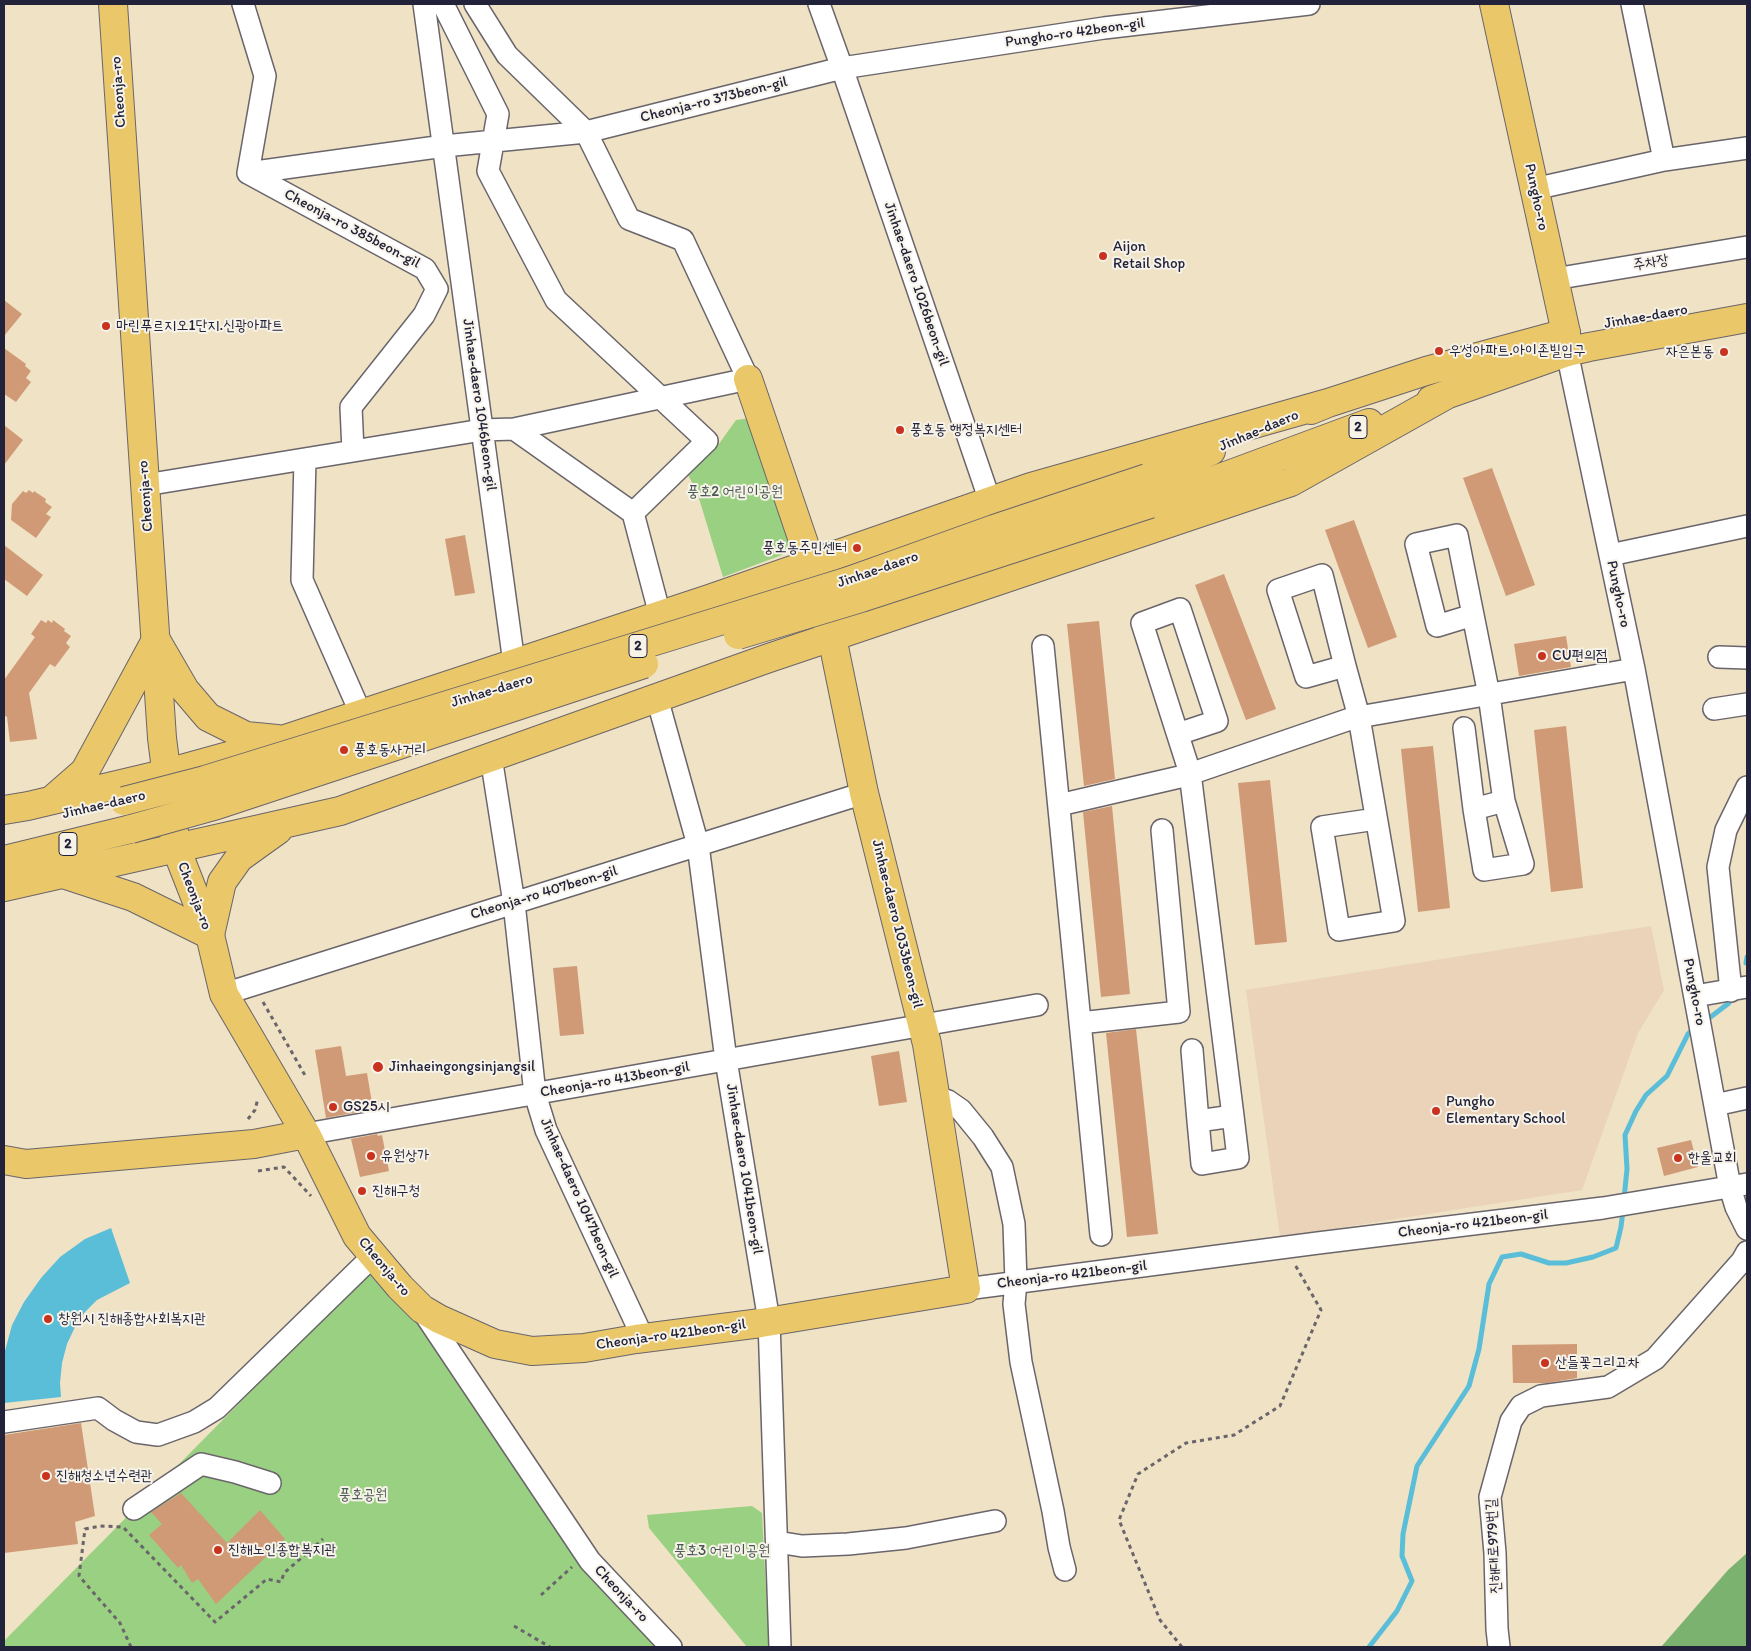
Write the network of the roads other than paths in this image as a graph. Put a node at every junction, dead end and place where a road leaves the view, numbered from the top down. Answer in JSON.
{"nodes":[{"id":1,"x":113,"y":4,"type":"edge"},
{"id":2,"x":244,"y":4,"type":"edge"},
{"id":3,"x":424,"y":4,"type":"edge"},
{"id":4,"x":443,"y":4,"type":"edge"},
{"id":5,"x":476,"y":4,"type":"edge"},
{"id":6,"x":819,"y":4,"type":"edge"},
{"id":7,"x":1309,"y":4,"type":"edge"},
{"id":8,"x":1494,"y":4,"type":"edge"},
{"id":9,"x":1632,"y":4,"type":"edge"},
{"id":10,"x":842,"y":68,"type":"junction"},
{"id":11,"x":586,"y":132,"type":"junction"},
{"id":12,"x":493,"y":141,"type":"junction"},
{"id":13,"x":444,"y":146,"type":"junction"},
{"id":14,"x":1747,"y":148,"type":"edge"},
{"id":15,"x":1664,"y":160,"type":"junction"},
{"id":16,"x":248,"y":174,"type":"junction"},
{"id":17,"x":1534,"y":189,"type":"junction"},
{"id":18,"x":1747,"y":247,"type":"edge"},
{"id":19,"x":1554,"y":279,"type":"junction"},
{"id":20,"x":1747,"y":299,"type":"edge"},
{"id":21,"x":1747,"y":318,"type":"edge"},
{"id":22,"x":1566,"y":343,"type":"junction"},
{"id":23,"x":748,"y":379,"type":"junction"},
{"id":24,"x":1448,"y":394,"type":"junction"},
{"id":25,"x":661,"y":397,"type":"junction"},
{"id":26,"x":1328,"y":403,"type":"junction"},
{"id":27,"x":514,"y":429,"type":"junction"},
{"id":28,"x":482,"y":430,"type":"junction"},
{"id":29,"x":352,"y":451,"type":"junction"},
{"id":30,"x":305,"y":459,"type":"junction"},
{"id":31,"x":145,"y":485,"type":"junction"},
{"id":32,"x":1149,"y":491,"type":"junction"},
{"id":33,"x":990,"y":501,"type":"junction"},
{"id":34,"x":632,"y":513,"type":"junction"},
{"id":35,"x":1747,"y":526,"type":"edge"},
{"id":36,"x":1610,"y":555,"type":"junction"},
{"id":37,"x":811,"y":564,"type":"junction"},
{"id":38,"x":660,"y":615,"type":"junction"},
{"id":39,"x":1473,"y":615,"type":"dead end"},
{"id":40,"x":832,"y":637,"type":"junction"},
{"id":41,"x":156,"y":640,"type":"junction"},
{"id":42,"x":1043,"y":646,"type":"dead end"},
{"id":43,"x":1719,"y":657,"type":"dead end"},
{"id":44,"x":1747,"y":658,"type":"edge"},
{"id":45,"x":514,"y":663,"type":"junction"},
{"id":46,"x":1346,"y":666,"type":"junction"},
{"id":47,"x":1634,"y":669,"type":"junction"},
{"id":48,"x":1488,"y":695,"type":"junction"},
{"id":49,"x":656,"y":698,"type":"junction"},
{"id":50,"x":1747,"y":704,"type":"edge"},
{"id":51,"x":1714,"y":708,"type":"dead end"},
{"id":52,"x":362,"y":714,"type":"junction"},
{"id":53,"x":1359,"y":717,"type":"junction"},
{"id":54,"x":1464,"y":728,"type":"dead end"},
{"id":55,"x":1178,"y":734,"type":"junction"},
{"id":56,"x":284,"y":740,"type":"junction"},
{"id":57,"x":491,"y":757,"type":"junction"},
{"id":58,"x":167,"y":773,"type":"junction"},
{"id":59,"x":1190,"y":774,"type":"junction"},
{"id":60,"x":1747,"y":787,"type":"edge"},
{"id":61,"x":864,"y":793,"type":"junction"},
{"id":62,"x":51,"y":801,"type":"junction"},
{"id":63,"x":1504,"y":801,"type":"junction"},
{"id":64,"x":1059,"y":805,"type":"junction"},
{"id":65,"x":1474,"y":809,"type":"junction"},
{"id":66,"x":4,"y":810,"type":"edge"},
{"id":67,"x":1376,"y":819,"type":"junction"},
{"id":68,"x":288,"y":823,"type":"junction"},
{"id":69,"x":4,"y":829,"type":"edge"},
{"id":70,"x":1162,"y":830,"type":"dead end"},
{"id":71,"x":698,"y":845,"type":"junction"},
{"id":72,"x":176,"y":848,"type":"junction"},
{"id":73,"x":4,"y":860,"type":"edge"},
{"id":74,"x":63,"y":874,"type":"junction"},
{"id":75,"x":4,"y":887,"type":"edge"},
{"id":76,"x":514,"y":903,"type":"junction"},
{"id":77,"x":210,"y":935,"type":"junction"},
{"id":78,"x":1743,"y":988,"type":"edge"},
{"id":79,"x":224,"y":994,"type":"junction"},
{"id":80,"x":1695,"y":996,"type":"junction"},
{"id":81,"x":1037,"y":1005,"type":"dead end"},
{"id":82,"x":1080,"y":1023,"type":"junction"},
{"id":83,"x":923,"y":1026,"type":"junction"},
{"id":84,"x":1192,"y":1050,"type":"dead end"},
{"id":85,"x":726,"y":1060,"type":"junction"},
{"id":86,"x":535,"y":1094,"type":"junction"},
{"id":87,"x":936,"y":1097,"type":"junction"},
{"id":88,"x":1747,"y":1098,"type":"edge"},
{"id":89,"x":1715,"y":1105,"type":"junction"},
{"id":90,"x":1233,"y":1116,"type":"junction"},
{"id":91,"x":1198,"y":1121,"type":"junction"},
{"id":92,"x":306,"y":1134,"type":"junction"},
{"id":93,"x":15,"y":1162,"type":"edge"},
{"id":94,"x":4,"y":1181,"type":"edge"},
{"id":95,"x":1739,"y":1185,"type":"edge"},
{"id":96,"x":1741,"y":1207,"type":"edge"},
{"id":97,"x":1747,"y":1228,"type":"edge"},
{"id":98,"x":1101,"y":1235,"type":"dead end"},
{"id":99,"x":1747,"y":1252,"type":"edge"},
{"id":100,"x":373,"y":1256,"type":"junction"},
{"id":101,"x":1016,"y":1282,"type":"junction"},
{"id":102,"x":966,"y":1289,"type":"junction"},
{"id":103,"x":422,"y":1309,"type":"junction"},
{"id":104,"x":769,"y":1322,"type":"junction"},
{"id":105,"x":642,"y":1338,"type":"junction"},
{"id":106,"x":4,"y":1422,"type":"edge"},
{"id":107,"x":270,"y":1483,"type":"dead end"},
{"id":108,"x":134,"y":1509,"type":"dead end"},
{"id":109,"x":995,"y":1521,"type":"dead end"},
{"id":110,"x":777,"y":1542,"type":"junction"},
{"id":111,"x":1065,"y":1570,"type":"dead end"},
{"id":112,"x":671,"y":1647,"type":"edge"},
{"id":113,"x":780,"y":1647,"type":"edge"},
{"id":114,"x":1499,"y":1647,"type":"edge"}],
"edges":[{"from":1,"to":31,"type":"main road","name":"Cheonja-ro"},
{"from":2,"to":16,"type":"street"},
{"from":3,"to":13,"type":"street","name":"Jinhae-daero 1046beon-gil"},
{"from":4,"to":12,"type":"street"},
{"from":5,"to":11,"type":"street"},
{"from":6,"to":10,"type":"street","name":"Jinhae-daero 1026beon-gil"},
{"from":7,"to":10,"type":"street","name":"Pungho-ro 42beon-gil"},
{"from":8,"to":17,"type":"main road","name":"Pungho-ro"},
{"from":9,"to":15,"type":"street"},
{"from":10,"to":11,"type":"street","name":"Cheonja-ro 373beon-gil"},
{"from":10,"to":33,"type":"street","name":"Jinhae-daero 1026beon-gil"},
{"from":11,"to":12,"type":"street","name":"Cheonja-ro 373beon-gil"},
{"from":11,"to":23,"type":"street"},
{"from":12,"to":13,"type":"street","name":"Cheonja-ro 373beon-gil"},
{"from":12,"to":25,"type":"street"},
{"from":13,"to":16,"type":"street","name":"Cheonja-ro 373beon-gil"},
{"from":13,"to":28,"type":"street","name":"Jinhae-daero 1046beon-gil"},
{"from":14,"to":15,"type":"street"},
{"from":15,"to":17,"type":"street"},
{"from":16,"to":29,"type":"street","name":"Cheonja-ro 385beon-gil"},
{"from":17,"to":19,"type":"main road","name":"Pungho-ro"},
{"from":18,"to":19,"type":"street","name":"주차장"},
{"from":19,"to":22,"type":"main road","name":"Pungho-ro"},
{"from":20,"to":22,"type":"main road","name":"Jinhae-daero","number":"2"},
{"from":21,"to":22,"type":"main road","name":"Jinhae-daero","number":"2"},
{"from":22,"to":24,"type":"main road","name":"Jinhae-daero","number":"2"},
{"from":22,"to":26,"type":"main road","name":"Jinhae-daero","number":"2"},
{"from":22,"to":36,"type":"street","name":"Pungho-ro"},
{"from":23,"to":25,"type":"street"},
{"from":23,"to":37,"type":"main road","name":"Jinhae-daero 1033beon-gil"},
{"from":24,"to":32,"type":"main road","name":"Jinhae-daero","number":"2"},
{"from":24,"to":40,"type":"main road"},
{"from":25,"to":27,"type":"street"},
{"from":25,"to":34,"type":"street"},
{"from":26,"to":32,"type":"main road","name":"Jinhae-daero","number":"2"},
{"from":26,"to":33,"type":"main road"},
{"from":27,"to":28,"type":"street"},
{"from":27,"to":34,"type":"street"},
{"from":28,"to":29,"type":"street"},
{"from":28,"to":45,"type":"street","name":"Jinhae-daero 1046beon-gil"},
{"from":29,"to":30,"type":"street"},
{"from":30,"to":31,"type":"street"},
{"from":30,"to":52,"type":"street"},
{"from":31,"to":41,"type":"main road","name":"Cheonja-ro"},
{"from":32,"to":69,"type":"main road","name":"Jinhae-daero","number":"2","bridge":true},
{"from":32,"to":73,"type":"main road","name":"Jinhae-daero","number":"2","bridge":true},
{"from":33,"to":37,"type":"main road"},
{"from":34,"to":38,"type":"street"},
{"from":35,"to":36,"type":"street"},
{"from":36,"to":47,"type":"street","name":"Pungho-ro"},
{"from":37,"to":38,"type":"main road"},
{"from":37,"to":40,"type":"main road","name":"Jinhae-daero 1033beon-gil"},
{"from":38,"to":45,"type":"main road"},
{"from":39,"to":48,"type":"street"},
{"from":40,"to":49,"type":"main road"},
{"from":40,"to":61,"type":"main road","name":"Jinhae-daero 1033beon-gil"},
{"from":41,"to":56,"type":"main road"},
{"from":41,"to":58,"type":"main road","name":"Cheonja-ro"},
{"from":41,"to":62,"type":"main road"},
{"from":42,"to":64,"type":"street"},
{"from":43,"to":44,"type":"street"},
{"from":45,"to":52,"type":"main road"},
{"from":46,"to":46,"type":"street"},
{"from":46,"to":53,"type":"street"},
{"from":47,"to":48,"type":"street"},
{"from":47,"to":80,"type":"street","name":"Pungho-ro"},
{"from":48,"to":53,"type":"street"},
{"from":48,"to":63,"type":"street"},
{"from":49,"to":57,"type":"main road"},
{"from":49,"to":71,"type":"street","name":"Jinhae-daero 1041beon-gil"},
{"from":50,"to":51,"type":"street"},
{"from":52,"to":56,"type":"main road"},
{"from":53,"to":59,"type":"street"},
{"from":53,"to":67,"type":"street"},
{"from":54,"to":65,"type":"street"},
{"from":55,"to":55,"type":"street"},
{"from":55,"to":59,"type":"street"},
{"from":56,"to":58,"type":"main road"},
{"from":57,"to":68,"type":"main road"},
{"from":57,"to":76,"type":"street","name":"Jinhae-daero 1047beon-gil"},
{"from":58,"to":62,"type":"main road"},
{"from":58,"to":72,"type":"main road","name":"Cheonja-ro"},
{"from":59,"to":64,"type":"street"},
{"from":59,"to":90,"type":"street"},
{"from":60,"to":78,"type":"street"},
{"from":61,"to":71,"type":"street","name":"Cheonja-ro 407beon-gil"},
{"from":61,"to":83,"type":"main road","name":"Jinhae-daero 1033beon-gil"},
{"from":62,"to":66,"type":"main road"},
{"from":63,"to":65,"type":"street"},
{"from":63,"to":65,"type":"street"},
{"from":64,"to":82,"type":"street"},
{"from":67,"to":67,"type":"street"},
{"from":68,"to":72,"type":"main road"},
{"from":68,"to":77,"type":"main road"},
{"from":70,"to":82,"type":"street"},
{"from":71,"to":76,"type":"street","name":"Cheonja-ro 407beon-gil"},
{"from":71,"to":85,"type":"street","name":"Jinhae-daero 1041beon-gil"},
{"from":72,"to":74,"type":"main road"},
{"from":72,"to":77,"type":"main road","name":"Cheonja-ro"},
{"from":74,"to":75,"type":"main road"},
{"from":74,"to":77,"type":"main road"},
{"from":76,"to":79,"type":"street","name":"Cheonja-ro 407beon-gil"},
{"from":76,"to":86,"type":"street","name":"Jinhae-daero 1047beon-gil"},
{"from":77,"to":79,"type":"main road","name":"Cheonja-ro"},
{"from":78,"to":80,"type":"street"},
{"from":79,"to":92,"type":"main road","name":"Cheonja-ro"},
{"from":80,"to":89,"type":"street","name":"Pungho-ro"},
{"from":81,"to":83,"type":"street","name":"Cheonja-ro 413beon-gil"},
{"from":82,"to":98,"type":"street"},
{"from":83,"to":85,"type":"street","name":"Cheonja-ro 413beon-gil"},
{"from":83,"to":87,"type":"main road","name":"Jinhae-daero 1033beon-gil"},
{"from":84,"to":91,"type":"street"},
{"from":85,"to":86,"type":"street","name":"Cheonja-ro 413beon-gil"},
{"from":85,"to":104,"type":"street","name":"Jinhae-daero 1041beon-gil"},
{"from":86,"to":92,"type":"street","name":"Cheonja-ro 413beon-gil"},
{"from":86,"to":105,"type":"street","name":"Jinhae-daero 1047beon-gil"},
{"from":87,"to":101,"type":"street"},
{"from":87,"to":102,"type":"main road","name":"Jinhae-daero 1033beon-gil"},
{"from":88,"to":89,"type":"street"},
{"from":89,"to":95,"type":"street","name":"Pungho-ro"},
{"from":90,"to":91,"type":"street"},
{"from":90,"to":91,"type":"street"},
{"from":92,"to":93,"type":"main road"},
{"from":92,"to":100,"type":"main road","name":"Cheonja-ro"},
{"from":93,"to":94,"type":"main road"},
{"from":95,"to":96,"type":"street"},
{"from":95,"to":101,"type":"street","name":"Cheonja-ro 421beon-gil"},
{"from":96,"to":97,"type":"street"},
{"from":99,"to":114,"type":"street","name":"진해대로979번길"},
{"from":100,"to":103,"type":"main road","name":"Cheonja-ro"},
{"from":100,"to":106,"type":"street"},
{"from":101,"to":102,"type":"street","name":"Cheonja-ro 421beon-gil"},
{"from":101,"to":111,"type":"street"},
{"from":102,"to":104,"type":"main road","name":"Cheonja-ro 421beon-gil"},
{"from":103,"to":105,"type":"main road","name":"Cheonja-ro 421beon-gil"},
{"from":103,"to":112,"type":"street","name":"Cheonja-ro"},
{"from":104,"to":105,"type":"main road","name":"Cheonja-ro 421beon-gil"},
{"from":104,"to":110,"type":"street","name":"Jinhae-daero 1041beon-gil"},
{"from":107,"to":108,"type":"street"},
{"from":109,"to":110,"type":"street"},
{"from":110,"to":113,"type":"street","name":"Jinhae-daero 1041beon-gil"}]}
